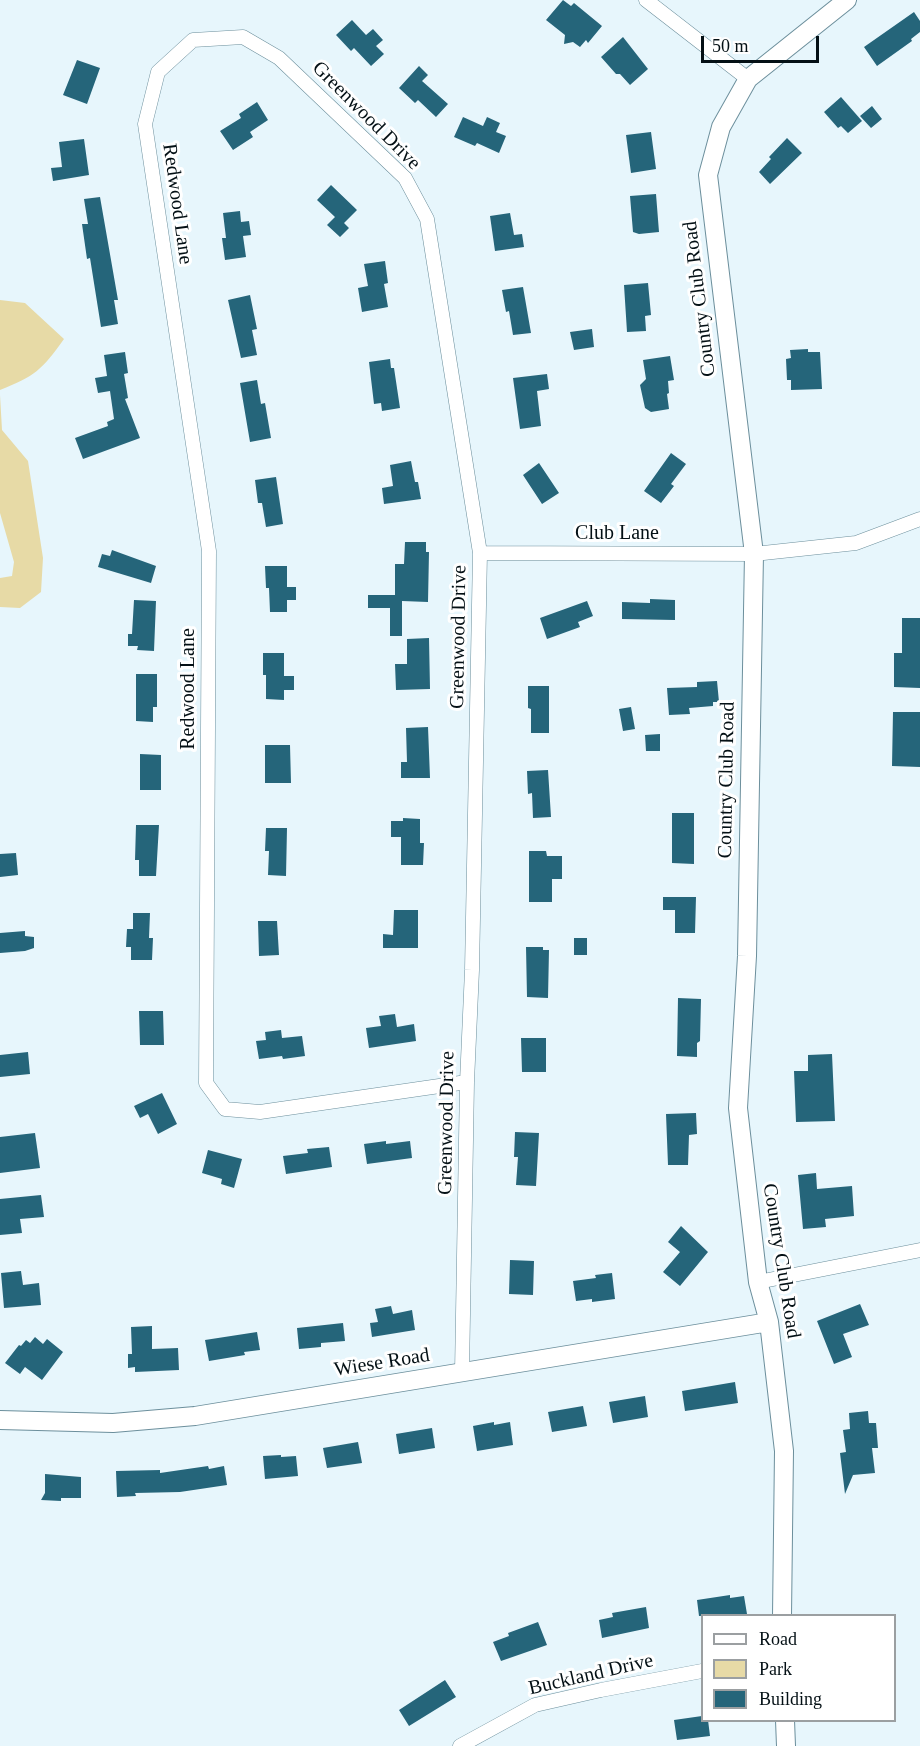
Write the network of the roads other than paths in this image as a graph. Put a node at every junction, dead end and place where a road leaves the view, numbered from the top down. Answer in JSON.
{"nodes":[{"id":1,"x":646,"y":0,"type":"edge"},
{"id":2,"x":847,"y":0,"type":"edge"},
{"id":3,"x":193,"y":40,"type":"joint"},
{"id":4,"x":748,"y":79,"type":"junction"},
{"id":5,"x":920,"y":519,"type":"edge"},
{"id":6,"x":480,"y":553,"type":"junction"},
{"id":7,"x":754,"y":554,"type":"junction"},
{"id":8,"x":466,"y":1082,"type":"junction"},
{"id":9,"x":920,"y":1250,"type":"edge"},
{"id":10,"x":758,"y":1282,"type":"junction"},
{"id":11,"x":769,"y":1322,"type":"junction"},
{"id":12,"x":462,"y":1372,"type":"junction"},
{"id":13,"x":0,"y":1420,"type":"edge"},
{"id":14,"x":782,"y":1614,"type":"edge"},
{"id":15,"x":701,"y":1671,"type":"edge"},
{"id":16,"x":785,"y":1722,"type":"edge"},
{"id":17,"x":460,"y":1746,"type":"edge"},
{"id":18,"x":786,"y":1746,"type":"edge"}],
"edges":[{"from":1,"to":4,"type":"street"},
{"from":2,"to":4,"type":"street","name":"Country Club Road"},
{"from":3,"to":6,"type":"street","name":"Greenwood Drive"},
{"from":3,"to":8,"type":"street","name":"Redwood Lane"},
{"from":4,"to":7,"type":"street","name":"Country Club Road"},
{"from":5,"to":7,"type":"street","name":"Club Lane"},
{"from":6,"to":7,"type":"street","name":"Club Lane"},
{"from":6,"to":8,"type":"street","name":"Greenwood Drive"},
{"from":7,"to":10,"type":"street","name":"Country Club Road"},
{"from":8,"to":12,"type":"street","name":"Greenwood Drive"},
{"from":9,"to":10,"type":"street"},
{"from":10,"to":11,"type":"street","name":"Country Club Road"},
{"from":11,"to":12,"type":"street","name":"Wiese Road"},
{"from":11,"to":14,"type":"street","name":"Country Club Road"},
{"from":12,"to":13,"type":"street","name":"Wiese Road"},
{"from":15,"to":17,"type":"street","name":"Buckland Drive"},
{"from":16,"to":18,"type":"street"}]}
